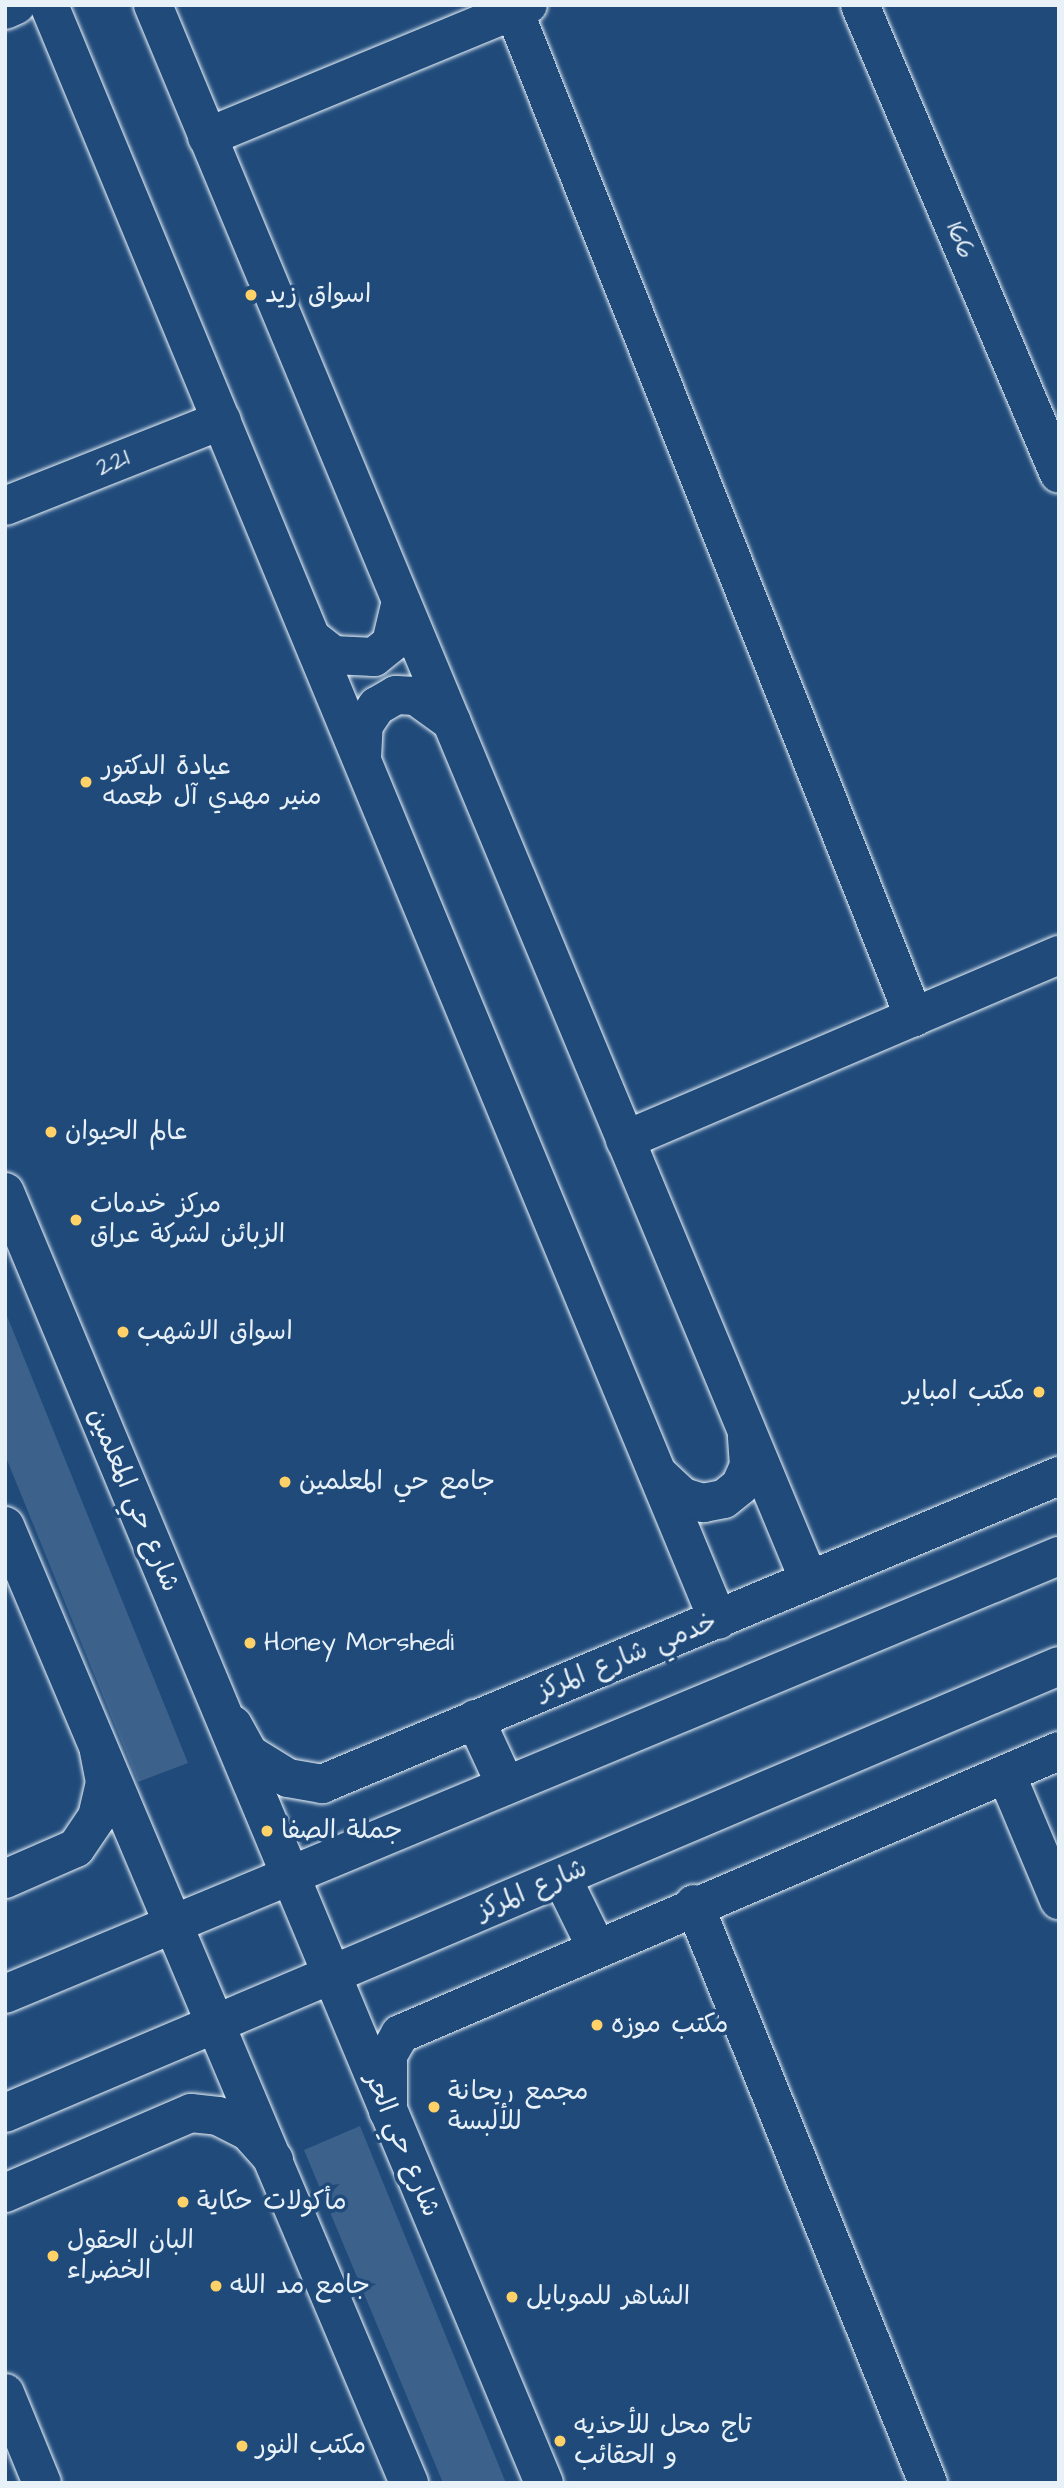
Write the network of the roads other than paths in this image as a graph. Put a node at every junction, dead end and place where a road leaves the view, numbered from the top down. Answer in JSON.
{"nodes":[{"id":1,"x":16,"y":5,"type":"edge"},
{"id":2,"x":50,"y":5,"type":"edge"},
{"id":3,"x":153,"y":5,"type":"edge"},
{"id":4,"x":860,"y":5,"type":"edge"},
{"id":5,"x":521,"y":8,"type":"edge"},
{"id":6,"x":5,"y":10,"type":"edge"},
{"id":7,"x":207,"y":137,"type":"junction"},
{"id":8,"x":222,"y":420,"type":"junction"},
{"id":9,"x":1059,"y":474,"type":"edge"},
{"id":10,"x":5,"y":506,"type":"edge"},
{"id":11,"x":401,"y":601,"type":"junction"},
{"id":12,"x":314,"y":640,"type":"junction"},
{"id":13,"x":452,"y":722,"type":"junction"},
{"id":14,"x":362,"y":758,"type":"junction"},
{"id":15,"x":1059,"y":956,"type":"edge"},
{"id":16,"x":914,"y":1017,"type":"junction"},
{"id":17,"x":625,"y":1140,"type":"junction"},
{"id":18,"x":5,"y":1192,"type":"edge"},
{"id":19,"x":746,"y":1429,"type":"junction"},
{"id":20,"x":658,"y":1474,"type":"junction"},
{"id":21,"x":1059,"y":1476,"type":"edge"},
{"id":22,"x":5,"y":1526,"type":"edge"},
{"id":23,"x":1059,"y":1556,"type":"edge"},
{"id":24,"x":809,"y":1580,"type":"junction"},
{"id":25,"x":718,"y":1620,"type":"junction"},
{"id":26,"x":1059,"y":1666,"type":"edge"},
{"id":27,"x":220,"y":1703,"type":"junction"},
{"id":28,"x":475,"y":1719,"type":"junction"},
{"id":29,"x":97,"y":1737,"type":"junction"},
{"id":30,"x":1059,"y":1751,"type":"edge"},
{"id":31,"x":1006,"y":1774,"type":"junction"},
{"id":32,"x":505,"y":1784,"type":"junction"},
{"id":33,"x":260,"y":1807,"type":"joint"},
{"id":34,"x":289,"y":1873,"type":"junction"},
{"id":35,"x":562,"y":1878,"type":"junction"},
{"id":36,"x":5,"y":1879,"type":"edge"},
{"id":37,"x":1059,"y":1900,"type":"edge"},
{"id":38,"x":694,"y":1904,"type":"junction"},
{"id":39,"x":176,"y":1923,"type":"junction"},
{"id":40,"x":596,"y":1947,"type":"junction"},
{"id":41,"x":332,"y":1976,"type":"junction"},
{"id":42,"x":5,"y":1994,"type":"edge"},
{"id":43,"x":220,"y":2024,"type":"junction"},
{"id":44,"x":5,"y":2113,"type":"edge"},
{"id":45,"x":388,"y":2113,"type":"junction"},
{"id":46,"x":276,"y":2162,"type":"junction"},
{"id":47,"x":5,"y":2193,"type":"edge"},
{"id":48,"x":5,"y":2393,"type":"edge"},
{"id":49,"x":42,"y":2483,"type":"edge"},
{"id":50,"x":409,"y":2483,"type":"edge"},
{"id":51,"x":544,"y":2483,"type":"edge"},
{"id":52,"x":928,"y":2483,"type":"edge"}],
"edges":[{"from":1,"to":6,"type":"street"},
{"from":2,"to":8,"type":"street"},
{"from":3,"to":7,"type":"street"},
{"from":4,"to":9,"type":"street","name":"166"},
{"from":5,"to":7,"type":"street"},
{"from":5,"to":16,"type":"street"},
{"from":7,"to":11,"type":"street"},
{"from":8,"to":10,"type":"street","name":"221"},
{"from":8,"to":12,"type":"street"},
{"from":11,"to":12,"type":"street"},
{"from":11,"to":13,"type":"street"},
{"from":12,"to":14,"type":"street"},
{"from":13,"to":14,"type":"street"},
{"from":13,"to":17,"type":"street"},
{"from":14,"to":20,"type":"street"},
{"from":15,"to":16,"type":"street"},
{"from":16,"to":17,"type":"street"},
{"from":17,"to":19,"type":"street"},
{"from":18,"to":27,"type":"street","name":"شارع حي المعلمين"},
{"from":19,"to":20,"type":"street"},
{"from":19,"to":24,"type":"street"},
{"from":20,"to":25,"type":"street"},
{"from":21,"to":24,"type":"street","name":"خدمي شارع المركز"},
{"from":22,"to":29,"type":"street"},
{"from":23,"to":32,"type":"street"},
{"from":24,"to":25,"type":"street","name":"خدمي شارع المركز"},
{"from":25,"to":28,"type":"street","name":"خدمي شارع المركز"},
{"from":26,"to":35,"type":"street","name":"شارع المركز"},
{"from":27,"to":28,"type":"street","name":"خدمي شارع المركز"},
{"from":27,"to":33,"type":"street","name":"شارع حي المعلمين"},
{"from":28,"to":32,"type":"street"},
{"from":29,"to":36,"type":"street"},
{"from":29,"to":39,"type":"street"},
{"from":30,"to":31,"type":"street"},
{"from":31,"to":37,"type":"street"},
{"from":31,"to":38,"type":"street"},
{"from":32,"to":34,"type":"street"},
{"from":33,"to":34,"type":"street","name":"شارع حي الحر"},
{"from":34,"to":39,"type":"street"},
{"from":34,"to":41,"type":"street","name":"شارع حي الحر"},
{"from":35,"to":40,"type":"street"},
{"from":35,"to":41,"type":"street","name":"شارع المركز"},
{"from":38,"to":40,"type":"street"},
{"from":38,"to":52,"type":"street"},
{"from":39,"to":42,"type":"street"},
{"from":39,"to":43,"type":"street"},
{"from":40,"to":45,"type":"street"},
{"from":41,"to":43,"type":"street","name":"شارع المركز"},
{"from":41,"to":45,"type":"street","name":"شارع حي الحر"},
{"from":43,"to":44,"type":"street","name":"شارع المركز"},
{"from":43,"to":46,"type":"street"},
{"from":45,"to":51,"type":"street","name":"شارع حي الحر"},
{"from":46,"to":47,"type":"street"},
{"from":46,"to":50,"type":"street"},
{"from":48,"to":49,"type":"street"}]}
